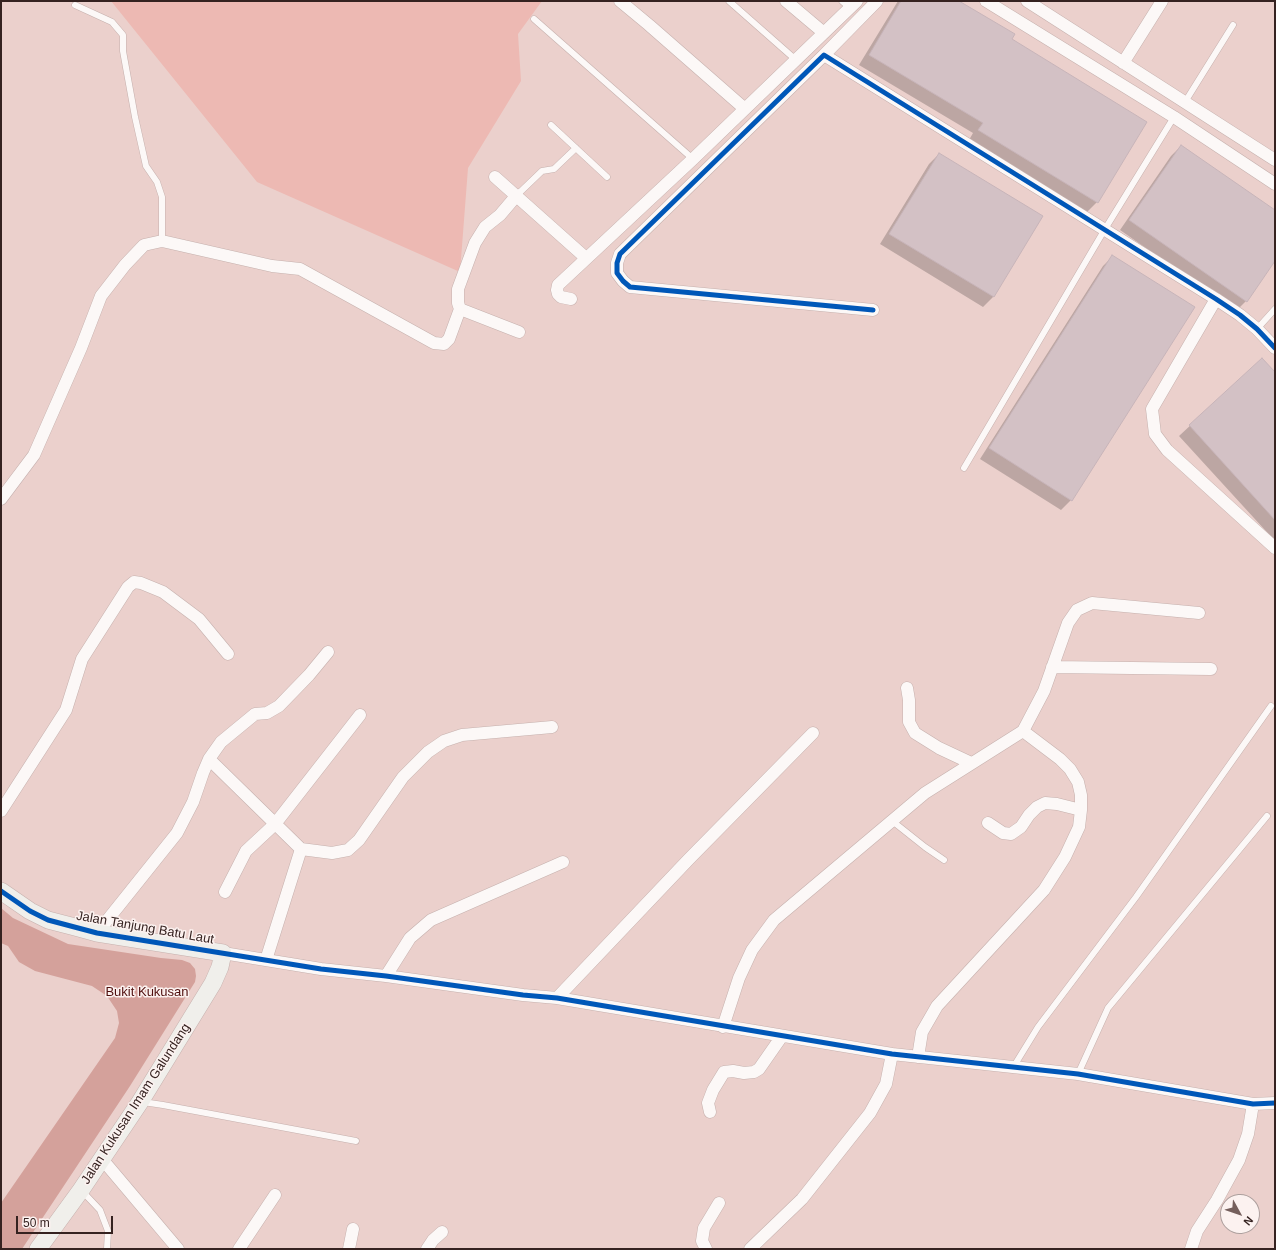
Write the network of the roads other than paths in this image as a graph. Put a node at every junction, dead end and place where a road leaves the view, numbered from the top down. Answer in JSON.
{"nodes":[{"id":1,"x":620,"y":1,"type":"edge"},
{"id":2,"x":729,"y":1,"type":"edge"},
{"id":3,"x":786,"y":1,"type":"edge"},
{"id":4,"x":877,"y":1,"type":"edge"},
{"id":5,"x":986,"y":1,"type":"edge"},
{"id":6,"x":1027,"y":1,"type":"edge"},
{"id":7,"x":1162,"y":1,"type":"edge"},
{"id":8,"x":849,"y":3,"type":"edge"},
{"id":9,"x":75,"y":5,"type":"dead end"},
{"id":10,"x":534,"y":19,"type":"dead end"},
{"id":11,"x":1233,"y":25,"type":"dead end"},
{"id":12,"x":824,"y":33,"type":"junction"},
{"id":13,"x":824,"y":55,"type":"junction"},
{"id":14,"x":796,"y":60,"type":"junction"},
{"id":15,"x":1123,"y":63,"type":"junction"},
{"id":16,"x":1184,"y":102,"type":"junction"},
{"id":17,"x":745,"y":109,"type":"junction"},
{"id":18,"x":1174,"y":118,"type":"junction"},
{"id":19,"x":551,"y":125,"type":"dead end"},
{"id":20,"x":576,"y":148,"type":"junction"},
{"id":21,"x":693,"y":159,"type":"junction"},
{"id":22,"x":1275,"y":160,"type":"edge"},
{"id":23,"x":495,"y":177,"type":"dead end"},
{"id":24,"x":607,"y":177,"type":"dead end"},
{"id":25,"x":1275,"y":184,"type":"edge"},
{"id":26,"x":517,"y":195,"type":"junction"},
{"id":27,"x":1105,"y":229,"type":"junction"},
{"id":28,"x":162,"y":241,"type":"junction"},
{"id":29,"x":586,"y":258,"type":"junction"},
{"id":30,"x":1216,"y":299,"type":"junction"},
{"id":31,"x":571,"y":300,"type":"dead end"},
{"id":32,"x":460,"y":309,"type":"junction"},
{"id":33,"x":1275,"y":309,"type":"edge"},
{"id":34,"x":873,"y":310,"type":"dead end"},
{"id":35,"x":1257,"y":329,"type":"junction"},
{"id":36,"x":519,"y":332,"type":"dead end"},
{"id":37,"x":1275,"y":348,"type":"edge"},
{"id":38,"x":964,"y":468,"type":"dead end"},
{"id":39,"x":1,"y":499,"type":"edge"},
{"id":40,"x":1275,"y":548,"type":"edge"},
{"id":41,"x":1200,"y":613,"type":"dead end"},
{"id":42,"x":328,"y":652,"type":"dead end"},
{"id":43,"x":228,"y":654,"type":"dead end"},
{"id":44,"x":1052,"y":667,"type":"junction"},
{"id":45,"x":1211,"y":669,"type":"dead end"},
{"id":46,"x":907,"y":688,"type":"dead end"},
{"id":47,"x":1271,"y":706,"type":"dead end"},
{"id":48,"x":360,"y":715,"type":"dead end"},
{"id":49,"x":552,"y":727,"type":"dead end"},
{"id":50,"x":1023,"y":731,"type":"junction"},
{"id":51,"x":813,"y":732,"type":"dead end"},
{"id":52,"x":209,"y":759,"type":"junction"},
{"id":53,"x":971,"y":764,"type":"junction"},
{"id":54,"x":1081,"y":810,"type":"junction"},
{"id":55,"x":1,"y":811,"type":"edge"},
{"id":56,"x":1267,"y":816,"type":"dead end"},
{"id":57,"x":891,"y":820,"type":"junction"},
{"id":58,"x":988,"y":823,"type":"dead end"},
{"id":59,"x":275,"y":824,"type":"junction"},
{"id":60,"x":301,"y":849,"type":"junction"},
{"id":61,"x":944,"y":860,"type":"dead end"},
{"id":62,"x":564,"y":862,"type":"dead end"},
{"id":63,"x":1,"y":891,"type":"edge"},
{"id":64,"x":225,"y":892,"type":"dead end"},
{"id":65,"x":97,"y":933,"type":"junction"},
{"id":66,"x":223,"y":953,"type":"junction"},
{"id":67,"x":266,"y":960,"type":"junction"},
{"id":68,"x":386,"y":976,"type":"junction"},
{"id":69,"x":557,"y":998,"type":"junction"},
{"id":70,"x":724,"y":1027,"type":"junction"},
{"id":71,"x":782,"y":1036,"type":"junction"},
{"id":72,"x":892,"y":1054,"type":"junction"},
{"id":73,"x":918,"y":1058,"type":"junction"},
{"id":74,"x":1014,"y":1066,"type":"junction"},
{"id":75,"x":1078,"y":1074,"type":"junction"},
{"id":76,"x":140,"y":1102,"type":"junction"},
{"id":77,"x":1253,"y":1104,"type":"junction"},
{"id":78,"x":1275,"y":1104,"type":"edge"},
{"id":79,"x":710,"y":1112,"type":"dead end"},
{"id":80,"x":356,"y":1140,"type":"dead end"},
{"id":81,"x":102,"y":1158,"type":"junction"},
{"id":82,"x":80,"y":1190,"type":"junction"},
{"id":83,"x":275,"y":1195,"type":"dead end"},
{"id":84,"x":719,"y":1203,"type":"dead end"},
{"id":85,"x":353,"y":1229,"type":"dead end"},
{"id":86,"x":442,"y":1232,"type":"dead end"},
{"id":87,"x":38,"y":1249,"type":"edge"},
{"id":88,"x":107,"y":1249,"type":"edge"},
{"id":89,"x":178,"y":1249,"type":"edge"},
{"id":90,"x":239,"y":1249,"type":"edge"},
{"id":91,"x":349,"y":1249,"type":"edge"},
{"id":92,"x":427,"y":1249,"type":"edge"},
{"id":93,"x":706,"y":1249,"type":"edge"},
{"id":94,"x":750,"y":1249,"type":"edge"},
{"id":95,"x":1191,"y":1249,"type":"edge"}],
"edges":[{"from":1,"to":17,"type":"street"},
{"from":2,"to":14,"type":"lane"},
{"from":3,"to":12,"type":"street"},
{"from":4,"to":13,"type":"street"},
{"from":5,"to":18,"type":"street"},
{"from":6,"to":15,"type":"street"},
{"from":7,"to":15,"type":"street"},
{"from":8,"to":12,"type":"street"},
{"from":9,"to":28,"type":"lane"},
{"from":10,"to":21,"type":"lane"},
{"from":11,"to":16,"type":"lane"},
{"from":12,"to":14,"type":"street"},
{"from":13,"to":27,"type":"street"},
{"from":13,"to":34,"type":"street"},
{"from":14,"to":17,"type":"street"},
{"from":15,"to":16,"type":"street"},
{"from":16,"to":22,"type":"street"},
{"from":17,"to":21,"type":"street"},
{"from":18,"to":25,"type":"street"},
{"from":18,"to":27,"type":"lane"},
{"from":19,"to":20,"type":"lane"},
{"from":20,"to":24,"type":"lane"},
{"from":20,"to":26,"type":"lane"},
{"from":21,"to":29,"type":"street"},
{"from":23,"to":26,"type":"street"},
{"from":26,"to":29,"type":"street"},
{"from":26,"to":32,"type":"street"},
{"from":27,"to":30,"type":"street"},
{"from":27,"to":38,"type":"lane"},
{"from":28,"to":32,"type":"street"},
{"from":28,"to":39,"type":"street"},
{"from":29,"to":31,"type":"street"},
{"from":30,"to":35,"type":"street"},
{"from":30,"to":40,"type":"street"},
{"from":32,"to":36,"type":"street"},
{"from":33,"to":35,"type":"lane"},
{"from":35,"to":37,"type":"street"},
{"from":41,"to":44,"type":"street"},
{"from":42,"to":52,"type":"street"},
{"from":43,"to":55,"type":"street"},
{"from":44,"to":45,"type":"street"},
{"from":44,"to":50,"type":"street"},
{"from":46,"to":53,"type":"street"},
{"from":47,"to":74,"type":"lane"},
{"from":48,"to":59,"type":"street"},
{"from":49,"to":60,"type":"street"},
{"from":50,"to":53,"type":"street"},
{"from":50,"to":54,"type":"street"},
{"from":51,"to":69,"type":"street"},
{"from":52,"to":59,"type":"street"},
{"from":52,"to":65,"type":"street"},
{"from":53,"to":57,"type":"street"},
{"from":54,"to":58,"type":"street"},
{"from":54,"to":73,"type":"street"},
{"from":56,"to":75,"type":"lane"},
{"from":57,"to":61,"type":"lane"},
{"from":57,"to":70,"type":"street"},
{"from":59,"to":60,"type":"street"},
{"from":59,"to":64,"type":"street"},
{"from":60,"to":67,"type":"street"},
{"from":62,"to":68,"type":"street"},
{"from":63,"to":65,"type":"street","name":"Jalan Tanjung Batu Laut"},
{"from":65,"to":66,"type":"street","name":"Jalan Tanjung Batu Laut"},
{"from":66,"to":67,"type":"street"},
{"from":66,"to":76,"type":"street","name":"Jalan Kukusan Imam Galundang"},
{"from":67,"to":68,"type":"street"},
{"from":68,"to":69,"type":"street"},
{"from":69,"to":70,"type":"street"},
{"from":70,"to":71,"type":"street"},
{"from":71,"to":72,"type":"street"},
{"from":71,"to":79,"type":"street"},
{"from":72,"to":73,"type":"street"},
{"from":72,"to":94,"type":"street"},
{"from":73,"to":74,"type":"street"},
{"from":74,"to":75,"type":"street"},
{"from":75,"to":77,"type":"street"},
{"from":76,"to":80,"type":"lane"},
{"from":76,"to":81,"type":"street","name":"Jalan Kukusan Imam Galundang"},
{"from":77,"to":78,"type":"street"},
{"from":77,"to":95,"type":"street"},
{"from":81,"to":82,"type":"street","name":"Jalan Kukusan Imam Galundang"},
{"from":81,"to":89,"type":"street"},
{"from":82,"to":87,"type":"street","name":"Jalan Kukusan Imam Galundang"},
{"from":82,"to":88,"type":"lane"},
{"from":83,"to":90,"type":"street"},
{"from":84,"to":93,"type":"street"},
{"from":85,"to":91,"type":"street"},
{"from":86,"to":92,"type":"street"}]}
